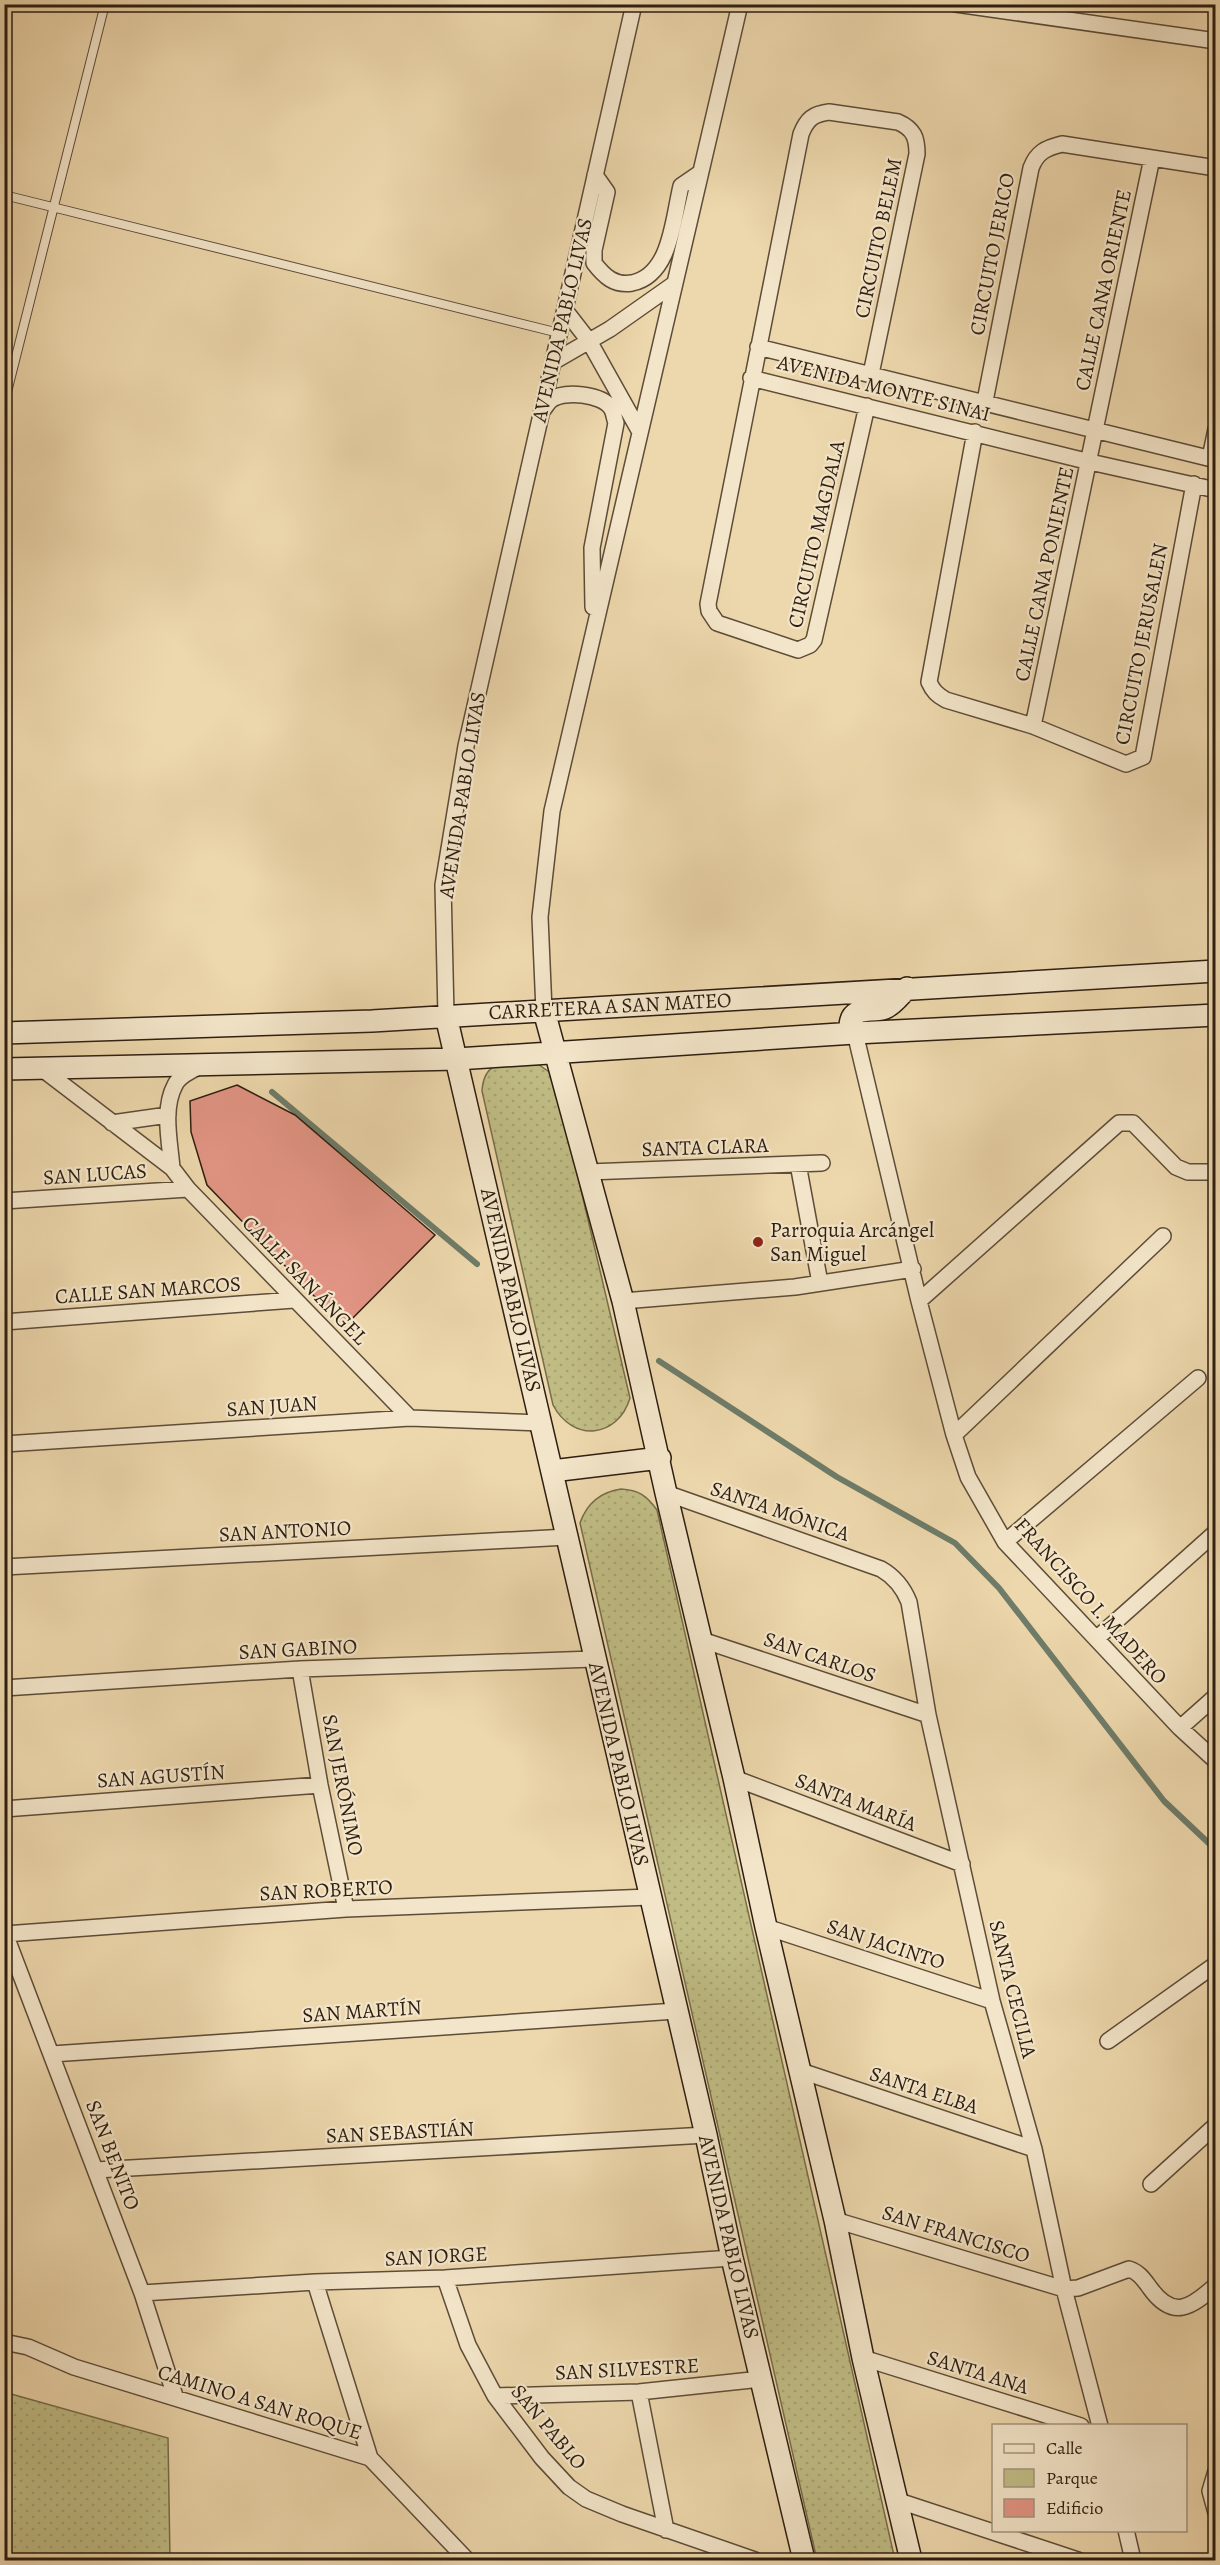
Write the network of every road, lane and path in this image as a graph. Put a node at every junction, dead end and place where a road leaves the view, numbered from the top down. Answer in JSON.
{"nodes":[{"id":1,"x":105,"y":4,"type":"edge"},
{"id":2,"x":740,"y":4,"type":"edge"},
{"id":3,"x":956,"y":4,"type":"edge"},
{"id":4,"x":633,"y":9,"type":"edge"},
{"id":5,"x":1215,"y":41,"type":"edge"},
{"id":6,"x":1152,"y":158,"type":"junction"},
{"id":7,"x":1215,"y":168,"type":"edge"},
{"id":8,"x":700,"y":173,"type":"junction"},
{"id":9,"x":595,"y":175,"type":"junction"},
{"id":10,"x":4,"y":195,"type":"edge"},
{"id":11,"x":53,"y":207,"type":"junction"},
{"id":12,"x":674,"y":284,"type":"junction"},
{"id":13,"x":565,"y":310,"type":"junction"},
{"id":14,"x":559,"y":333,"type":"junction"},
{"id":15,"x":589,"y":341,"type":"junction"},
{"id":16,"x":758,"y":347,"type":"junction"},
{"id":17,"x":553,"y":362,"type":"junction"},
{"id":18,"x":871,"y":374,"type":"junction"},
{"id":19,"x":751,"y":378,"type":"junction"},
{"id":20,"x":985,"y":401,"type":"junction"},
{"id":21,"x":4,"y":404,"type":"edge"},
{"id":22,"x":867,"y":406,"type":"junction"},
{"id":23,"x":542,"y":411,"type":"junction"},
{"id":24,"x":1215,"y":429,"type":"edge"},
{"id":25,"x":1095,"y":430,"type":"junction"},
{"id":26,"x":640,"y":432,"type":"junction"},
{"id":27,"x":975,"y":432,"type":"junction"},
{"id":28,"x":1213,"y":459,"type":"edge"},
{"id":29,"x":1090,"y":462,"type":"junction"},
{"id":30,"x":1194,"y":484,"type":"junction"},
{"id":31,"x":1215,"y":490,"type":"edge"},
{"id":32,"x":594,"y":631,"type":"junction"},
{"id":33,"x":1033,"y":726,"type":"junction"},
{"id":34,"x":1215,"y":971,"type":"edge"},
{"id":35,"x":907,"y":988,"type":"junction"},
{"id":36,"x":1215,"y":1000,"type":"edge"},
{"id":37,"x":1215,"y":1006,"type":"edge"},
{"id":38,"x":544,"y":1011,"type":"junction"},
{"id":39,"x":1215,"y":1015,"type":"edge"},
{"id":40,"x":446,"y":1016,"type":"junction"},
{"id":41,"x":4,"y":1033,"type":"edge"},
{"id":42,"x":855,"y":1033,"type":"junction"},
{"id":43,"x":555,"y":1052,"type":"junction"},
{"id":44,"x":457,"y":1059,"type":"junction"},
{"id":45,"x":207,"y":1064,"type":"junction"},
{"id":46,"x":41,"y":1068,"type":"junction"},
{"id":47,"x":4,"y":1070,"type":"edge"},
{"id":48,"x":168,"y":1114,"type":"junction"},
{"id":49,"x":112,"y":1123,"type":"junction"},
{"id":50,"x":822,"y":1163,"type":"dead end"},
{"id":51,"x":798,"y":1164,"type":"junction"},
{"id":52,"x":172,"y":1168,"type":"junction"},
{"id":53,"x":588,"y":1172,"type":"junction"},
{"id":54,"x":1215,"y":1172,"type":"edge"},
{"id":55,"x":188,"y":1189,"type":"junction"},
{"id":56,"x":4,"y":1201,"type":"edge"},
{"id":57,"x":1163,"y":1236,"type":"dead end"},
{"id":58,"x":913,"y":1269,"type":"junction"},
{"id":59,"x":820,"y":1283,"type":"junction"},
{"id":60,"x":294,"y":1300,"type":"junction"},
{"id":61,"x":623,"y":1300,"type":"junction"},
{"id":62,"x":919,"y":1301,"type":"junction"},
{"id":63,"x":4,"y":1322,"type":"edge"},
{"id":64,"x":1198,"y":1378,"type":"dead end"},
{"id":65,"x":410,"y":1418,"type":"junction"},
{"id":66,"x":542,"y":1423,"type":"junction"},
{"id":67,"x":954,"y":1435,"type":"junction"},
{"id":68,"x":4,"y":1444,"type":"edge"},
{"id":69,"x":660,"y":1458,"type":"junction"},
{"id":70,"x":552,"y":1471,"type":"junction"},
{"id":71,"x":666,"y":1493,"type":"junction"},
{"id":72,"x":1214,"y":1533,"type":"edge"},
{"id":73,"x":567,"y":1537,"type":"junction"},
{"id":74,"x":1005,"y":1542,"type":"junction"},
{"id":75,"x":4,"y":1567,"type":"edge"},
{"id":76,"x":881,"y":1569,"type":"joint"},
{"id":77,"x":699,"y":1639,"type":"junction"},
{"id":78,"x":1096,"y":1639,"type":"junction"},
{"id":79,"x":594,"y":1659,"type":"junction"},
{"id":80,"x":300,"y":1669,"type":"junction"},
{"id":81,"x":4,"y":1688,"type":"edge"},
{"id":82,"x":1215,"y":1696,"type":"edge"},
{"id":83,"x":928,"y":1715,"type":"junction"},
{"id":84,"x":1180,"y":1728,"type":"junction"},
{"id":85,"x":1215,"y":1761,"type":"edge"},
{"id":86,"x":734,"y":1778,"type":"junction"},
{"id":87,"x":320,"y":1785,"type":"junction"},
{"id":88,"x":4,"y":1809,"type":"edge"},
{"id":89,"x":962,"y":1864,"type":"junction"},
{"id":90,"x":650,"y":1897,"type":"junction"},
{"id":91,"x":346,"y":1909,"type":"junction"},
{"id":92,"x":766,"y":1927,"type":"junction"},
{"id":93,"x":5,"y":1932,"type":"edge"},
{"id":94,"x":1215,"y":1964,"type":"edge"},
{"id":95,"x":992,"y":2001,"type":"junction"},
{"id":96,"x":676,"y":2011,"type":"junction"},
{"id":97,"x":1108,"y":2041,"type":"dead end"},
{"id":98,"x":52,"y":2054,"type":"junction"},
{"id":99,"x":801,"y":2071,"type":"junction"},
{"id":100,"x":1215,"y":2125,"type":"edge"},
{"id":101,"x":706,"y":2135,"type":"junction"},
{"id":102,"x":1034,"y":2149,"type":"junction"},
{"id":103,"x":96,"y":2170,"type":"junction"},
{"id":104,"x":1151,"y":2184,"type":"dead end"},
{"id":105,"x":835,"y":2220,"type":"junction"},
{"id":106,"x":732,"y":2258,"type":"junction"},
{"id":107,"x":445,"y":2278,"type":"junction"},
{"id":108,"x":315,"y":2282,"type":"junction"},
{"id":109,"x":1215,"y":2285,"type":"edge"},
{"id":110,"x":1064,"y":2289,"type":"junction"},
{"id":111,"x":142,"y":2293,"type":"junction"},
{"id":112,"x":4,"y":2342,"type":"edge"},
{"id":113,"x":863,"y":2358,"type":"junction"},
{"id":114,"x":761,"y":2379,"type":"junction"},
{"id":115,"x":639,"y":2392,"type":"junction"},
{"id":116,"x":174,"y":2396,"type":"junction"},
{"id":117,"x":495,"y":2396,"type":"junction"},
{"id":118,"x":1075,"y":2424,"type":"edge"},
{"id":119,"x":1099,"y":2424,"type":"edge"},
{"id":120,"x":370,"y":2458,"type":"junction"},
{"id":121,"x":1215,"y":2472,"type":"edge"},
{"id":122,"x":896,"y":2500,"type":"junction"},
{"id":123,"x":1215,"y":2513,"type":"edge"},
{"id":124,"x":666,"y":2530,"type":"junction"},
{"id":125,"x":992,"y":2532,"type":"edge"},
{"id":126,"x":993,"y":2532,"type":"edge"},
{"id":127,"x":1126,"y":2532,"type":"edge"},
{"id":128,"x":466,"y":2560,"type":"edge"},
{"id":129,"x":755,"y":2560,"type":"edge"},
{"id":130,"x":804,"y":2560,"type":"edge"},
{"id":131,"x":911,"y":2560,"type":"edge"},
{"id":132,"x":1078,"y":2560,"type":"edge"},
{"id":133,"x":1133,"y":2560,"type":"edge"}],
"edges":[{"from":1,"to":11,"type":"lane"},
{"from":2,"to":8,"type":"street"},
{"from":3,"to":5,"type":"street"},
{"from":4,"to":9,"type":"street","name":"AVENIDA PABLO LIVAS"},
{"from":6,"to":7,"type":"street","name":"CIRCUITO JERICO"},
{"from":6,"to":20,"type":"street","name":"CIRCUITO JERICO"},
{"from":6,"to":25,"type":"street","name":"CALLE CANA ORIENTE"},
{"from":8,"to":9,"type":"street"},
{"from":8,"to":12,"type":"street"},
{"from":9,"to":13,"type":"street","name":"AVENIDA PABLO LIVAS"},
{"from":10,"to":11,"type":"lane"},
{"from":11,"to":14,"type":"lane"},
{"from":11,"to":21,"type":"lane"},
{"from":12,"to":15,"type":"street"},
{"from":12,"to":26,"type":"street"},
{"from":13,"to":14,"type":"street","name":"AVENIDA PABLO LIVAS"},
{"from":13,"to":15,"type":"street"},
{"from":14,"to":17,"type":"street","name":"AVENIDA PABLO LIVAS"},
{"from":15,"to":17,"type":"street"},
{"from":15,"to":26,"type":"street"},
{"from":16,"to":18,"type":"street","name":"AVENIDA MONTE SINAI"},
{"from":16,"to":18,"type":"street","name":"CIRCUITO BELEM"},
{"from":16,"to":19,"type":"street","name":"AVENIDA MONTE SINAI"},
{"from":17,"to":23,"type":"street","name":"AVENIDA PABLO LIVAS"},
{"from":18,"to":20,"type":"street","name":"AVENIDA MONTE SINAI"},
{"from":19,"to":22,"type":"street","name":"AVENIDA MONTE SINAI"},
{"from":19,"to":22,"type":"street","name":"CIRCUITO MAGDALA"},
{"from":20,"to":25,"type":"street","name":"AVENIDA MONTE SINAI"},
{"from":22,"to":27,"type":"street","name":"AVENIDA MONTE SINAI"},
{"from":23,"to":32,"type":"street"},
{"from":23,"to":40,"type":"street","name":"AVENIDA PABLO LIVAS"},
{"from":24,"to":28,"type":"street"},
{"from":25,"to":28,"type":"street","name":"AVENIDA MONTE SINAI"},
{"from":25,"to":29,"type":"street","name":"CALLE CANA PONIENTE"},
{"from":26,"to":32,"type":"street"},
{"from":27,"to":29,"type":"street","name":"AVENIDA MONTE SINAI"},
{"from":27,"to":33,"type":"street","name":"CIRCUITO JERUSALEN"},
{"from":29,"to":30,"type":"street","name":"AVENIDA MONTE SINAI"},
{"from":29,"to":33,"type":"street","name":"CALLE CANA PONIENTE"},
{"from":30,"to":31,"type":"street","name":"AVENIDA MONTE SINAI"},
{"from":30,"to":33,"type":"street","name":"CIRCUITO JERUSALEN"},
{"from":32,"to":38,"type":"street"},
{"from":34,"to":35,"type":"street","name":"CARRETERA A SAN MATEO"},
{"from":35,"to":38,"type":"street","name":"CARRETERA A SAN MATEO"},
{"from":35,"to":42,"type":"street"},
{"from":36,"to":37,"type":"street"},
{"from":38,"to":40,"type":"street","name":"CARRETERA A SAN MATEO"},
{"from":38,"to":43,"type":"street"},
{"from":39,"to":42,"type":"street","name":"CARRETERA A SAN MATEO"},
{"from":40,"to":41,"type":"street","name":"CARRETERA A SAN MATEO"},
{"from":40,"to":44,"type":"street","name":"AVENIDA PABLO LIVAS"},
{"from":42,"to":43,"type":"street","name":"CARRETERA A SAN MATEO"},
{"from":42,"to":58,"type":"street","name":"FRANCISCO I. MADERO"},
{"from":43,"to":44,"type":"street","name":"CARRETERA A SAN MATEO"},
{"from":43,"to":53,"type":"street"},
{"from":44,"to":45,"type":"street","name":"CARRETERA A SAN MATEO"},
{"from":44,"to":66,"type":"street","name":"AVENIDA PABLO LIVAS"},
{"from":45,"to":46,"type":"street","name":"CARRETERA A SAN MATEO"},
{"from":45,"to":48,"type":"street"},
{"from":46,"to":47,"type":"street","name":"CARRETERA A SAN MATEO"},
{"from":46,"to":49,"type":"street","name":"CALLE SAN ÁNGEL"},
{"from":48,"to":49,"type":"street"},
{"from":48,"to":52,"type":"street"},
{"from":49,"to":52,"type":"street","name":"CALLE SAN ÁNGEL"},
{"from":50,"to":51,"type":"street","name":"SANTA CLARA"},
{"from":51,"to":53,"type":"street","name":"SANTA CLARA"},
{"from":51,"to":59,"type":"street"},
{"from":52,"to":55,"type":"street","name":"CALLE SAN ÁNGEL"},
{"from":53,"to":61,"type":"street"},
{"from":54,"to":62,"type":"street"},
{"from":55,"to":56,"type":"street","name":"SAN LUCAS"},
{"from":55,"to":60,"type":"street","name":"CALLE SAN ÁNGEL"},
{"from":57,"to":67,"type":"street"},
{"from":58,"to":59,"type":"street"},
{"from":58,"to":62,"type":"street","name":"FRANCISCO I. MADERO"},
{"from":59,"to":61,"type":"street"},
{"from":60,"to":63,"type":"street","name":"CALLE SAN MARCOS"},
{"from":60,"to":65,"type":"street","name":"CALLE SAN ÁNGEL"},
{"from":61,"to":69,"type":"street"},
{"from":62,"to":67,"type":"street","name":"FRANCISCO I. MADERO"},
{"from":64,"to":74,"type":"street"},
{"from":65,"to":66,"type":"street","name":"SAN JUAN"},
{"from":65,"to":68,"type":"street","name":"SAN JUAN"},
{"from":66,"to":70,"type":"street","name":"AVENIDA PABLO LIVAS"},
{"from":67,"to":74,"type":"street","name":"FRANCISCO I. MADERO"},
{"from":69,"to":70,"type":"street"},
{"from":69,"to":71,"type":"street"},
{"from":70,"to":73,"type":"street","name":"AVENIDA PABLO LIVAS"},
{"from":71,"to":76,"type":"street","name":"SANTA MÓNICA"},
{"from":71,"to":77,"type":"street"},
{"from":72,"to":78,"type":"street"},
{"from":73,"to":75,"type":"street","name":"SAN ANTONIO"},
{"from":73,"to":79,"type":"street","name":"AVENIDA PABLO LIVAS"},
{"from":74,"to":78,"type":"street","name":"FRANCISCO I. MADERO"},
{"from":76,"to":83,"type":"street","name":"SANTA CECILIA"},
{"from":77,"to":83,"type":"street","name":"SAN CARLOS"},
{"from":77,"to":86,"type":"street"},
{"from":78,"to":84,"type":"street","name":"FRANCISCO I. MADERO"},
{"from":79,"to":80,"type":"street","name":"SAN GABINO"},
{"from":79,"to":90,"type":"street","name":"AVENIDA PABLO LIVAS"},
{"from":80,"to":81,"type":"street","name":"SAN GABINO"},
{"from":80,"to":87,"type":"street","name":"SAN JERÓNIMO"},
{"from":82,"to":84,"type":"street"},
{"from":83,"to":89,"type":"street","name":"SANTA CECILIA"},
{"from":84,"to":85,"type":"street","name":"FRANCISCO I. MADERO"},
{"from":86,"to":89,"type":"street","name":"SANTA MARÍA"},
{"from":86,"to":92,"type":"street"},
{"from":87,"to":88,"type":"street","name":"SAN AGUSTÍN"},
{"from":87,"to":91,"type":"street","name":"SAN JERÓNIMO"},
{"from":89,"to":95,"type":"street","name":"SANTA CECILIA"},
{"from":90,"to":91,"type":"street","name":"SAN ROBERTO"},
{"from":90,"to":96,"type":"street","name":"AVENIDA PABLO LIVAS"},
{"from":91,"to":93,"type":"street","name":"SAN ROBERTO"},
{"from":92,"to":95,"type":"street","name":"SAN JACINTO"},
{"from":92,"to":99,"type":"street"},
{"from":93,"to":98,"type":"street","name":"SAN BENITO"},
{"from":94,"to":97,"type":"street"},
{"from":95,"to":102,"type":"street","name":"SANTA CECILIA"},
{"from":96,"to":98,"type":"street","name":"SAN MARTÍN"},
{"from":96,"to":101,"type":"street","name":"AVENIDA PABLO LIVAS"},
{"from":98,"to":103,"type":"street","name":"SAN BENITO"},
{"from":99,"to":102,"type":"street","name":"SANTA ELBA"},
{"from":99,"to":105,"type":"street"},
{"from":100,"to":104,"type":"street"},
{"from":101,"to":103,"type":"street","name":"SAN SEBASTIÁN"},
{"from":101,"to":106,"type":"street","name":"AVENIDA PABLO LIVAS"},
{"from":102,"to":110,"type":"street","name":"SANTA CECILIA"},
{"from":103,"to":111,"type":"street","name":"SAN BENITO"},
{"from":105,"to":110,"type":"street","name":"SAN FRANCISCO"},
{"from":105,"to":113,"type":"street"},
{"from":106,"to":107,"type":"street","name":"SAN JORGE"},
{"from":106,"to":114,"type":"street","name":"AVENIDA PABLO LIVAS"},
{"from":107,"to":108,"type":"street","name":"SAN JORGE"},
{"from":107,"to":117,"type":"street","name":"SAN PABLO"},
{"from":108,"to":111,"type":"street","name":"SAN JORGE"},
{"from":108,"to":120,"type":"street"},
{"from":109,"to":110,"type":"street"},
{"from":110,"to":119,"type":"street","name":"SANTA CECILIA"},
{"from":111,"to":116,"type":"street","name":"SAN BENITO"},
{"from":112,"to":116,"type":"street","name":"CAMINO A SAN ROQUE"},
{"from":113,"to":118,"type":"street","name":"SANTA ANA"},
{"from":113,"to":122,"type":"street"},
{"from":114,"to":115,"type":"street","name":"SAN SILVESTRE"},
{"from":114,"to":130,"type":"street","name":"AVENIDA PABLO LIVAS"},
{"from":115,"to":117,"type":"street","name":"SAN SILVESTRE"},
{"from":115,"to":124,"type":"street"},
{"from":116,"to":120,"type":"street","name":"CAMINO A SAN ROQUE"},
{"from":117,"to":124,"type":"street","name":"SAN PABLO"},
{"from":120,"to":128,"type":"street","name":"CAMINO A SAN ROQUE"},
{"from":121,"to":123,"type":"street"},
{"from":122,"to":125,"type":"street"},
{"from":122,"to":131,"type":"street"},
{"from":124,"to":129,"type":"street","name":"SAN PABLO"},
{"from":126,"to":132,"type":"street"},
{"from":127,"to":133,"type":"street"}]}
